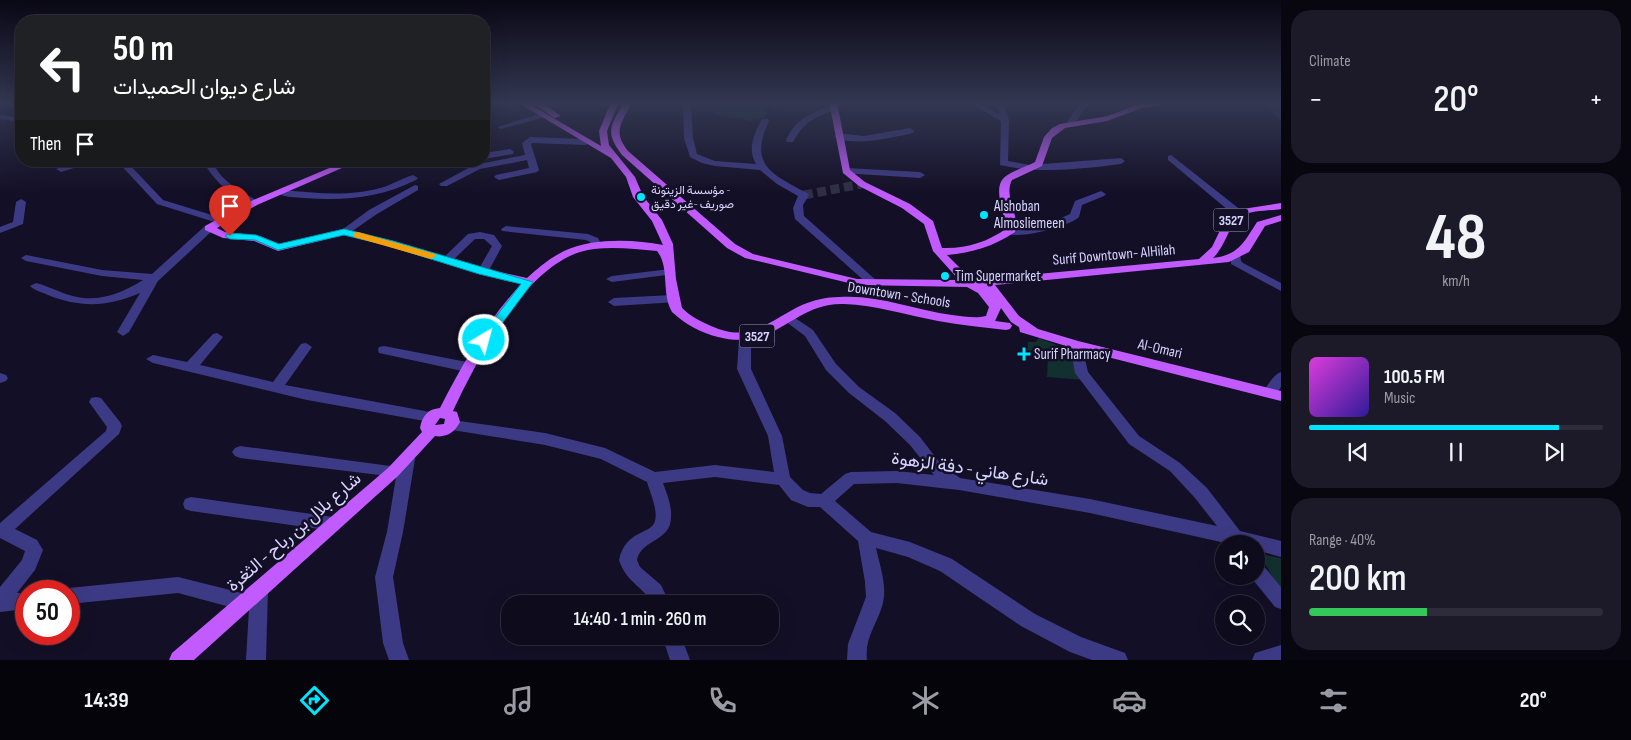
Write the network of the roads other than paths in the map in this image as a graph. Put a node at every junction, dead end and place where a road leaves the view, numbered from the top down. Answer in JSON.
{"nodes":[{"id":1,"x":576,"y":133,"type":"edge"},
{"id":2,"x":578,"y":133,"type":"edge"},
{"id":3,"x":610,"y":133,"type":"edge"},
{"id":4,"x":613,"y":133,"type":"edge"},
{"id":5,"x":689,"y":133,"type":"edge"},
{"id":6,"x":759,"y":133,"type":"edge"},
{"id":7,"x":793,"y":133,"type":"edge"},
{"id":8,"x":837,"y":133,"type":"edge"},
{"id":9,"x":900,"y":133,"type":"edge"},
{"id":10,"x":1004,"y":133,"type":"edge"},
{"id":11,"x":1052,"y":133,"type":"edge"},
{"id":12,"x":838,"y":136,"type":"junction"},
{"id":13,"x":584,"y":137,"type":"junction"},
{"id":14,"x":790,"y":140,"type":"dead end"},
{"id":15,"x":609,"y":141,"type":"junction"},
{"id":16,"x":528,"y":153,"type":"junction"},
{"id":17,"x":490,"y":156,"type":"edge"},
{"id":18,"x":614,"y":158,"type":"junction"},
{"id":19,"x":631,"y":158,"type":"junction"},
{"id":20,"x":1171,"y":158,"type":"dead end"},
{"id":21,"x":1121,"y":161,"type":"dead end"},
{"id":22,"x":490,"y":163,"type":"edge"},
{"id":23,"x":69,"y":167,"type":"edge"},
{"id":24,"x":128,"y":167,"type":"edge"},
{"id":25,"x":209,"y":167,"type":"edge"},
{"id":26,"x":341,"y":167,"type":"edge"},
{"id":27,"x":477,"y":167,"type":"edge"},
{"id":28,"x":762,"y":167,"type":"junction"},
{"id":29,"x":1032,"y":167,"type":"junction"},
{"id":30,"x":61,"y":169,"type":"dead end"},
{"id":31,"x":846,"y":171,"type":"junction"},
{"id":32,"x":920,"y":174,"type":"dead end"},
{"id":33,"x":499,"y":177,"type":"dead end"},
{"id":34,"x":444,"y":184,"type":"dead end"},
{"id":35,"x":283,"y":193,"type":"junction"},
{"id":36,"x":1101,"y":194,"type":"dead end"},
{"id":37,"x":21,"y":202,"type":"dead end"},
{"id":38,"x":254,"y":203,"type":"junction"},
{"id":39,"x":1281,"y":206,"type":"edge"},
{"id":40,"x":1238,"y":213,"type":"junction"},
{"id":41,"x":1281,"y":218,"type":"edge"},
{"id":42,"x":220,"y":221,"type":"junction"},
{"id":43,"x":209,"y":228,"type":"junction"},
{"id":44,"x":506,"y":229,"type":"dead end"},
{"id":45,"x":0,"y":230,"type":"edge"},
{"id":46,"x":344,"y":232,"type":"junction"},
{"id":47,"x":1009,"y":232,"type":"junction"},
{"id":48,"x":665,"y":237,"type":"junction"},
{"id":49,"x":596,"y":246,"type":"junction"},
{"id":50,"x":648,"y":247,"type":"junction"},
{"id":51,"x":938,"y":251,"type":"junction"},
{"id":52,"x":1236,"y":256,"type":"junction"},
{"id":53,"x":26,"y":258,"type":"dead end"},
{"id":54,"x":669,"y":259,"type":"junction"},
{"id":55,"x":446,"y":261,"type":"junction"},
{"id":56,"x":1201,"y":263,"type":"junction"},
{"id":57,"x":483,"y":272,"type":"junction"},
{"id":58,"x":670,"y":272,"type":"junction"},
{"id":59,"x":1257,"y":276,"type":"junction"},
{"id":60,"x":154,"y":278,"type":"junction"},
{"id":61,"x":1281,"y":278,"type":"edge"},
{"id":62,"x":612,"y":279,"type":"dead end"},
{"id":63,"x":528,"y":282,"type":"junction"},
{"id":64,"x":988,"y":283,"type":"junction"},
{"id":65,"x":873,"y":284,"type":"junction"},
{"id":66,"x":969,"y":284,"type":"junction"},
{"id":67,"x":36,"y":286,"type":"dead end"},
{"id":68,"x":1281,"y":288,"type":"edge"},
{"id":69,"x":673,"y":299,"type":"junction"},
{"id":70,"x":614,"y":302,"type":"dead end"},
{"id":71,"x":887,"y":306,"type":"junction"},
{"id":72,"x":788,"y":318,"type":"junction"},
{"id":73,"x":976,"y":322,"type":"junction"},
{"id":74,"x":1026,"y":327,"type":"junction"},
{"id":75,"x":123,"y":332,"type":"dead end"},
{"id":76,"x":217,"y":337,"type":"dead end"},
{"id":77,"x":745,"y":339,"type":"junction"},
{"id":78,"x":1076,"y":346,"type":"junction"},
{"id":79,"x":306,"y":347,"type":"dead end"},
{"id":80,"x":384,"y":350,"type":"dead end"},
{"id":81,"x":153,"y":359,"type":"dead end"},
{"id":82,"x":467,"y":367,"type":"junction"},
{"id":83,"x":190,"y":368,"type":"junction"},
{"id":84,"x":1281,"y":377,"type":"edge"},
{"id":85,"x":276,"y":388,"type":"junction"},
{"id":86,"x":1275,"y":395,"type":"edge"},
{"id":87,"x":96,"y":402,"type":"dead end"},
{"id":88,"x":448,"y":419,"type":"junction"},
{"id":89,"x":431,"y":424,"type":"junction"},
{"id":90,"x":240,"y":452,"type":"dead end"},
{"id":91,"x":407,"y":459,"type":"junction"},
{"id":92,"x":393,"y":472,"type":"junction"},
{"id":93,"x":654,"y":478,"type":"junction"},
{"id":94,"x":783,"y":479,"type":"junction"},
{"id":95,"x":959,"y":484,"type":"junction"},
{"id":96,"x":824,"y":501,"type":"junction"},
{"id":97,"x":191,"y":504,"type":"dead end"},
{"id":98,"x":333,"y":524,"type":"junction"},
{"id":99,"x":1,"y":531,"type":"edge"},
{"id":100,"x":1216,"y":535,"type":"edge"},
{"id":101,"x":1234,"y":535,"type":"edge"},
{"id":102,"x":866,"y":538,"type":"junction"},
{"id":103,"x":1265,"y":546,"type":"edge"},
{"id":104,"x":1281,"y":549,"type":"edge"},
{"id":105,"x":1265,"y":581,"type":"edge"},
{"id":106,"x":80,"y":595,"type":"edge"},
{"id":107,"x":657,"y":595,"type":"edge"},
{"id":108,"x":252,"y":596,"type":"junction"},
{"id":109,"x":15,"y":601,"type":"edge"},
{"id":110,"x":1281,"y":601,"type":"edge"},
{"id":111,"x":0,"y":602,"type":"edge"},
{"id":112,"x":674,"y":645,"type":"edge"},
{"id":113,"x":1281,"y":655,"type":"edge"},
{"id":114,"x":180,"y":660,"type":"edge"},
{"id":115,"x":256,"y":660,"type":"edge"},
{"id":116,"x":399,"y":660,"type":"edge"},
{"id":117,"x":680,"y":660,"type":"edge"},
{"id":118,"x":857,"y":660,"type":"edge"},
{"id":119,"x":1118,"y":660,"type":"edge"},
{"id":120,"x":1262,"y":660,"type":"edge"}],
"edges":[{"from":1,"to":13,"type":"main road"},
{"from":2,"to":13,"type":"main road"},
{"from":3,"to":15,"type":"main road"},
{"from":4,"to":15,"type":"main road"},
{"from":5,"to":28,"type":"street"},
{"from":6,"to":28,"type":"street"},
{"from":7,"to":14,"type":"street"},
{"from":8,"to":12,"type":"main road"},
{"from":9,"to":12,"type":"street"},
{"from":10,"to":29,"type":"street"},
{"from":11,"to":29,"type":"main road"},
{"from":12,"to":31,"type":"main road"},
{"from":13,"to":15,"type":"main road"},
{"from":13,"to":16,"type":"street"},
{"from":13,"to":18,"type":"main road"},
{"from":15,"to":18,"type":"main road"},
{"from":15,"to":19,"type":"main road","name":"Downtown - Schools"},
{"from":16,"to":17,"type":"street"},
{"from":16,"to":22,"type":"street"},
{"from":16,"to":33,"type":"street"},
{"from":18,"to":19,"type":"main road"},
{"from":18,"to":48,"type":"main road"},
{"from":19,"to":65,"type":"main road","name":"Downtown - Schools"},
{"from":20,"to":40,"type":"street"},
{"from":21,"to":29,"type":"street"},
{"from":23,"to":30,"type":"street"},
{"from":24,"to":42,"type":"street"},
{"from":25,"to":38,"type":"street"},
{"from":26,"to":35,"type":"main road"},
{"from":27,"to":34,"type":"street"},
{"from":28,"to":65,"type":"street"},
{"from":29,"to":47,"type":"main road"},
{"from":31,"to":32,"type":"street"},
{"from":31,"to":51,"type":"main road"},
{"from":35,"to":38,"type":"main road"},
{"from":35,"to":46,"type":"street"},
{"from":36,"to":47,"type":"street"},
{"from":37,"to":45,"type":"street"},
{"from":38,"to":42,"type":"main road"},
{"from":39,"to":40,"type":"main road","number":"3527"},
{"from":40,"to":56,"type":"main road","number":"3527"},
{"from":41,"to":52,"type":"main road","number":"3527"},
{"from":42,"to":43,"type":"main road"},
{"from":43,"to":46,"type":"main road"},
{"from":43,"to":60,"type":"street"},
{"from":44,"to":49,"type":"street"},
{"from":46,"to":55,"type":"main road"},
{"from":47,"to":51,"type":"main road"},
{"from":48,"to":50,"type":"main road"},
{"from":48,"to":54,"type":"main road"},
{"from":49,"to":50,"type":"main road"},
{"from":49,"to":63,"type":"main road"},
{"from":50,"to":54,"type":"main road"},
{"from":51,"to":66,"type":"main road"},
{"from":52,"to":56,"type":"main road","name":"Surif Downtown- AlHilah"},
{"from":52,"to":59,"type":"street"},
{"from":53,"to":60,"type":"street"},
{"from":54,"to":58,"type":"main road"},
{"from":55,"to":57,"type":"main road"},
{"from":55,"to":57,"type":"street"},
{"from":56,"to":64,"type":"main road","name":"Surif Downtown- AlHilah"},
{"from":57,"to":63,"type":"main road"},
{"from":58,"to":62,"type":"street"},
{"from":58,"to":69,"type":"main road"},
{"from":59,"to":61,"type":"street"},
{"from":59,"to":68,"type":"street"},
{"from":60,"to":67,"type":"street"},
{"from":60,"to":75,"type":"street"},
{"from":63,"to":82,"type":"main road"},
{"from":64,"to":66,"type":"main road","name":"Surif Downtown- AlHilah"},
{"from":64,"to":74,"type":"main road"},
{"from":65,"to":66,"type":"main road","name":"Downtown - Schools"},
{"from":65,"to":71,"type":"main road","number":"3527"},
{"from":66,"to":73,"type":"main road"},
{"from":69,"to":70,"type":"street"},
{"from":69,"to":77,"type":"main road","number":"3527"},
{"from":71,"to":72,"type":"main road","name":"Downtown - Schools","number":"3527"},
{"from":71,"to":73,"type":"main road","name":"Downtown - Schools","number":"3527"},
{"from":72,"to":77,"type":"main road","name":"Downtown - Schools","number":"3527"},
{"from":72,"to":95,"type":"street"},
{"from":73,"to":74,"type":"main road","name":"Downtown - Schools","number":"3527"},
{"from":74,"to":78,"type":"main road","name":"Al-Omari"},
{"from":76,"to":83,"type":"street"},
{"from":77,"to":94,"type":"street"},
{"from":78,"to":86,"type":"main road","name":"Al-Omari"},
{"from":78,"to":101,"type":"street"},
{"from":79,"to":85,"type":"street"},
{"from":80,"to":82,"type":"street"},
{"from":81,"to":83,"type":"street"},
{"from":82,"to":88,"type":"main road"},
{"from":83,"to":85,"type":"street"},
{"from":84,"to":86,"type":"street"},
{"from":85,"to":89,"type":"street"},
{"from":87,"to":99,"type":"street"},
{"from":88,"to":89,"type":"main road"},
{"from":88,"to":93,"type":"street"},
{"from":89,"to":91,"type":"main road","name":"شارع بلال بن رباح - الثغرة"},
{"from":90,"to":92,"type":"street"},
{"from":91,"to":92,"type":"main road","name":"شارع بلال بن رباح - الثغرة"},
{"from":91,"to":116,"type":"street"},
{"from":92,"to":98,"type":"main road","name":"شارع بلال بن رباح - الثغرة"},
{"from":93,"to":94,"type":"street"},
{"from":93,"to":107,"type":"street"},
{"from":94,"to":96,"type":"street"},
{"from":95,"to":96,"type":"street","name":"شارع هاني - دفة الزهوة"},
{"from":95,"to":100,"type":"street","name":"شارع هاني - دفة الزهوة"},
{"from":96,"to":102,"type":"street"},
{"from":97,"to":98,"type":"street"},
{"from":98,"to":108,"type":"main road","name":"شارع بلال بن رباح - الثغرة"},
{"from":99,"to":111,"type":"street"},
{"from":102,"to":118,"type":"street"},
{"from":102,"to":119,"type":"street"},
{"from":103,"to":104,"type":"street","name":"شارع هاني - دفة الزهوة"},
{"from":105,"to":110,"type":"street"},
{"from":106,"to":108,"type":"street"},
{"from":108,"to":114,"type":"main road","name":"شارع بلال بن رباح - الثغرة"},
{"from":108,"to":115,"type":"street"},
{"from":109,"to":111,"type":"street"},
{"from":112,"to":117,"type":"street"},
{"from":113,"to":120,"type":"street"}]}
